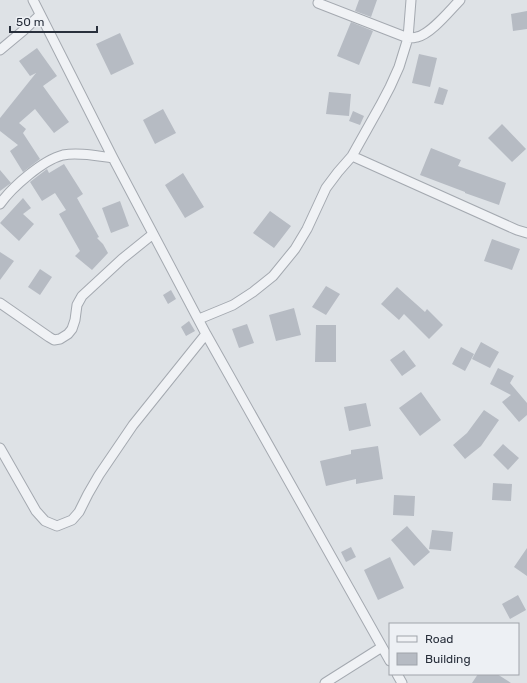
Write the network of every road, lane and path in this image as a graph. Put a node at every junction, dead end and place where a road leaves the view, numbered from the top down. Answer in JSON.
{"nodes":[{"id":1,"x":33,"y":0,"type":"edge"},
{"id":2,"x":411,"y":0,"type":"edge"},
{"id":3,"x":460,"y":0,"type":"edge"},
{"id":4,"x":318,"y":3,"type":"dead end"},
{"id":5,"x":40,"y":15,"type":"junction"},
{"id":6,"x":408,"y":38,"type":"junction"},
{"id":7,"x":0,"y":50,"type":"edge"},
{"id":8,"x":352,"y":156,"type":"junction"},
{"id":9,"x":113,"y":158,"type":"junction"},
{"id":10,"x":0,"y":204,"type":"edge"},
{"id":11,"x":527,"y":232,"type":"edge"},
{"id":12,"x":153,"y":234,"type":"junction"},
{"id":13,"x":0,"y":303,"type":"edge"},
{"id":14,"x":199,"y":319,"type":"junction"},
{"id":15,"x":206,"y":334,"type":"junction"},
{"id":16,"x":0,"y":448,"type":"edge"},
{"id":17,"x":382,"y":647,"type":"junction"},
{"id":18,"x":389,"y":659,"type":"edge"},
{"id":19,"x":325,"y":683,"type":"edge"}],
"edges":[{"from":1,"to":5,"type":"street"},
{"from":2,"to":6,"type":"street"},
{"from":3,"to":6,"type":"street"},
{"from":4,"to":6,"type":"street"},
{"from":5,"to":7,"type":"street"},
{"from":5,"to":9,"type":"street"},
{"from":6,"to":8,"type":"street"},
{"from":8,"to":11,"type":"street"},
{"from":8,"to":14,"type":"street"},
{"from":9,"to":10,"type":"street"},
{"from":9,"to":12,"type":"street"},
{"from":12,"to":13,"type":"street"},
{"from":12,"to":14,"type":"street"},
{"from":14,"to":15,"type":"street"},
{"from":15,"to":16,"type":"street"},
{"from":15,"to":17,"type":"street"},
{"from":17,"to":18,"type":"street"},
{"from":17,"to":19,"type":"street"}]}
